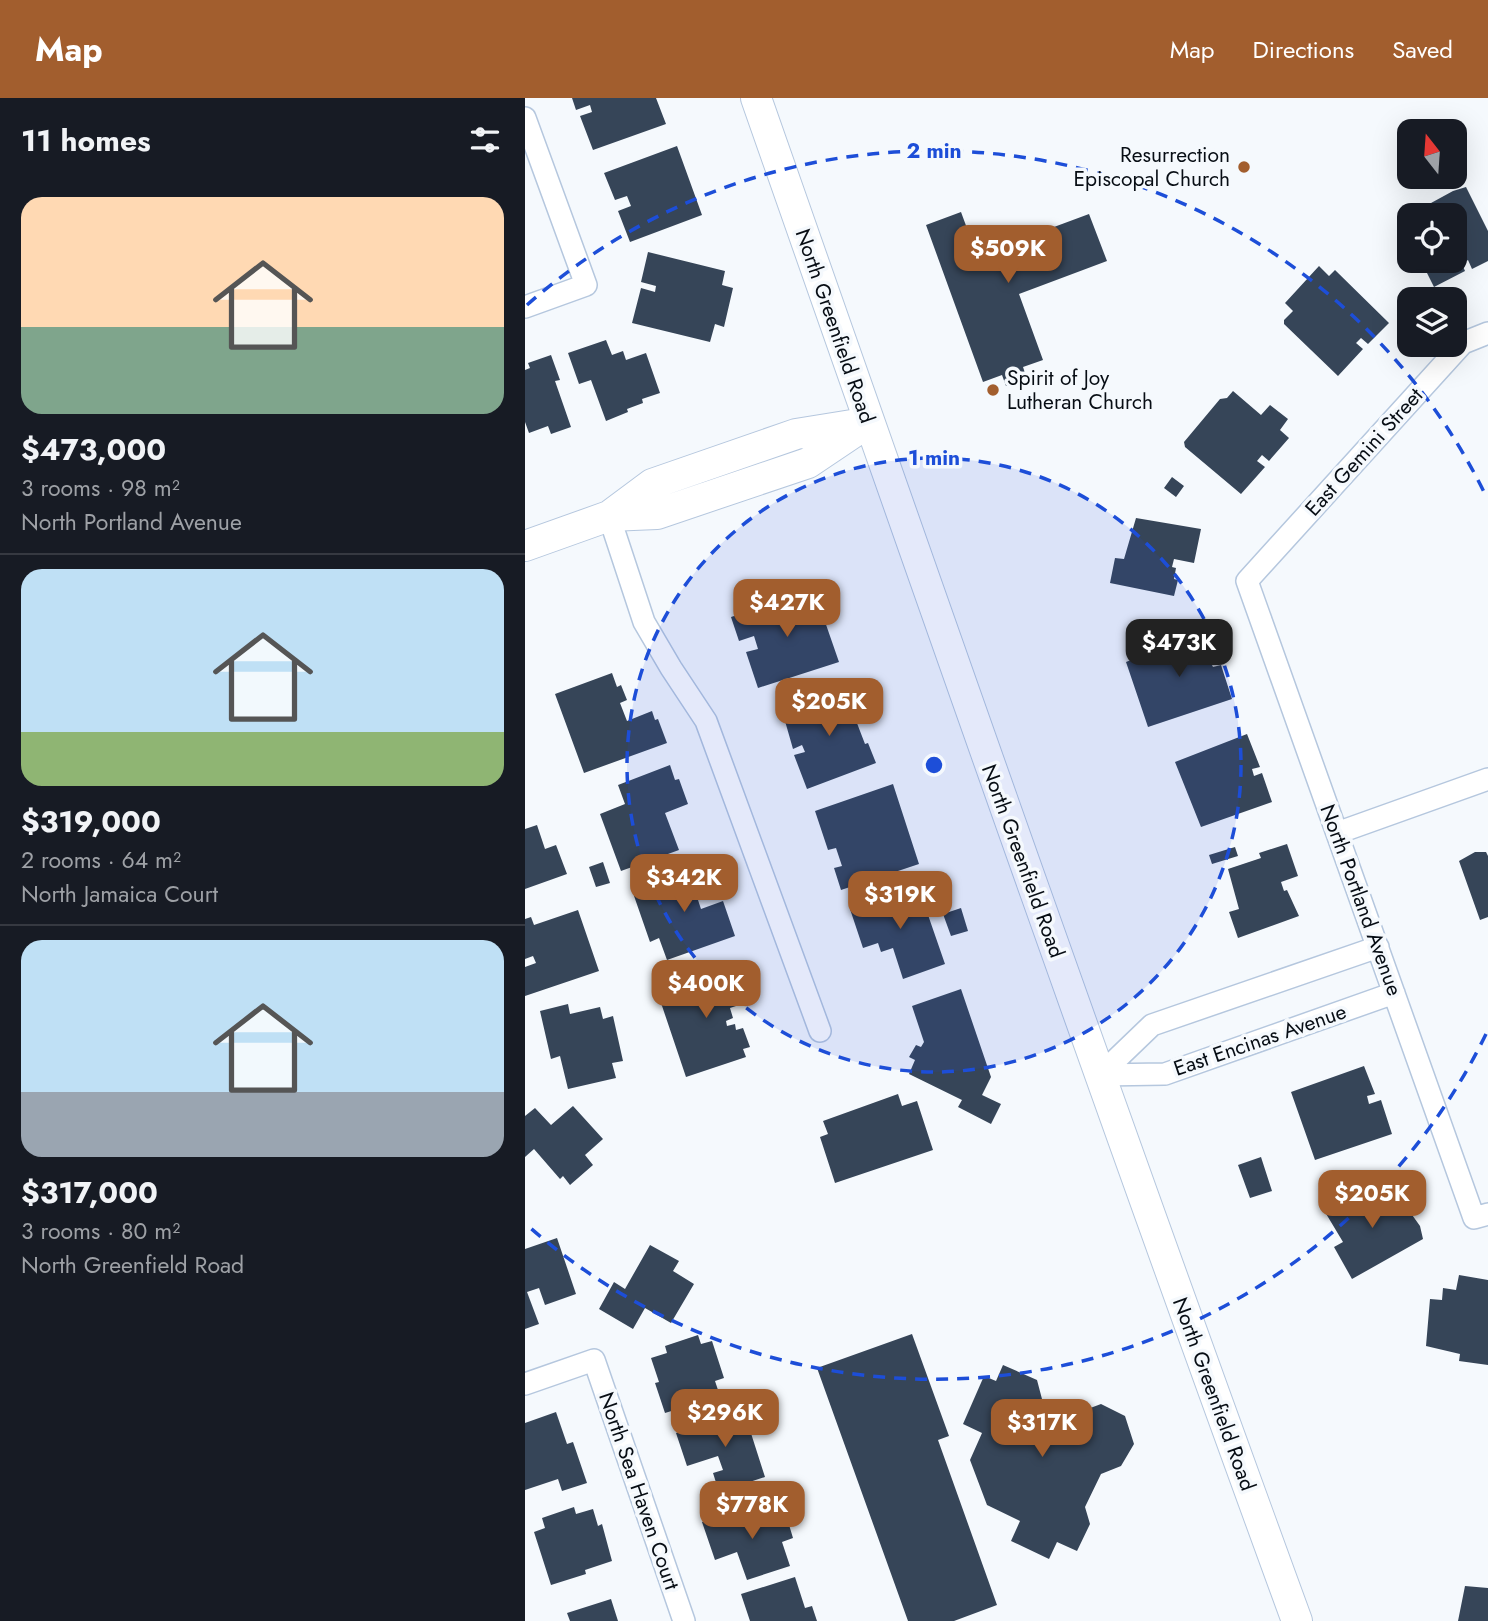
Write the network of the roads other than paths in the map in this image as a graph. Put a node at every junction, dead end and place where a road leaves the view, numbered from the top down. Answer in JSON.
{"nodes":[{"id":1,"x":756,"y":98,"type":"edge"},
{"id":2,"x":525,"y":118,"type":"edge"},
{"id":3,"x":525,"y":307,"type":"edge"},
{"id":4,"x":1488,"y":334,"type":"edge"},
{"id":5,"x":869,"y":422,"type":"junction"},
{"id":6,"x":609,"y":516,"type":"junction"},
{"id":7,"x":525,"y":546,"type":"edge"},
{"id":8,"x":1247,"y":581,"type":"joint"},
{"id":9,"x":1488,"y":779,"type":"edge"},
{"id":10,"x":1337,"y":832,"type":"junction"},
{"id":11,"x":1378,"y":947,"type":"junction"},
{"id":12,"x":1394,"y":993,"type":"junction"},
{"id":13,"x":820,"y":1031,"type":"dead end"},
{"id":14,"x":1100,"y":1075,"type":"junction"},
{"id":15,"x":1481,"y":1216,"type":"edge"},
{"id":16,"x":525,"y":1384,"type":"edge"},
{"id":17,"x":684,"y":1621,"type":"edge"},
{"id":18,"x":1297,"y":1621,"type":"edge"}],
"edges":[{"from":1,"to":5,"type":"main road","name":"North Greenfield Road"},
{"from":2,"to":3,"type":"street"},
{"from":4,"to":8,"type":"street","name":"East Gemini Street"},
{"from":5,"to":6,"type":"main road"},
{"from":5,"to":14,"type":"main road","name":"North Greenfield Road"},
{"from":6,"to":7,"type":"main road"},
{"from":6,"to":13,"type":"street"},
{"from":8,"to":10,"type":"street","name":"North Portland Avenue"},
{"from":9,"to":10,"type":"street"},
{"from":10,"to":11,"type":"street","name":"North Portland Avenue"},
{"from":11,"to":12,"type":"street","name":"North Portland Avenue"},
{"from":11,"to":14,"type":"street"},
{"from":12,"to":14,"type":"street","name":"East Encinas Avenue"},
{"from":12,"to":15,"type":"street","name":"North Portland Avenue"},
{"from":14,"to":18,"type":"main road","name":"North Greenfield Road"},
{"from":16,"to":17,"type":"street","name":"North Sea Haven Court"}]}
